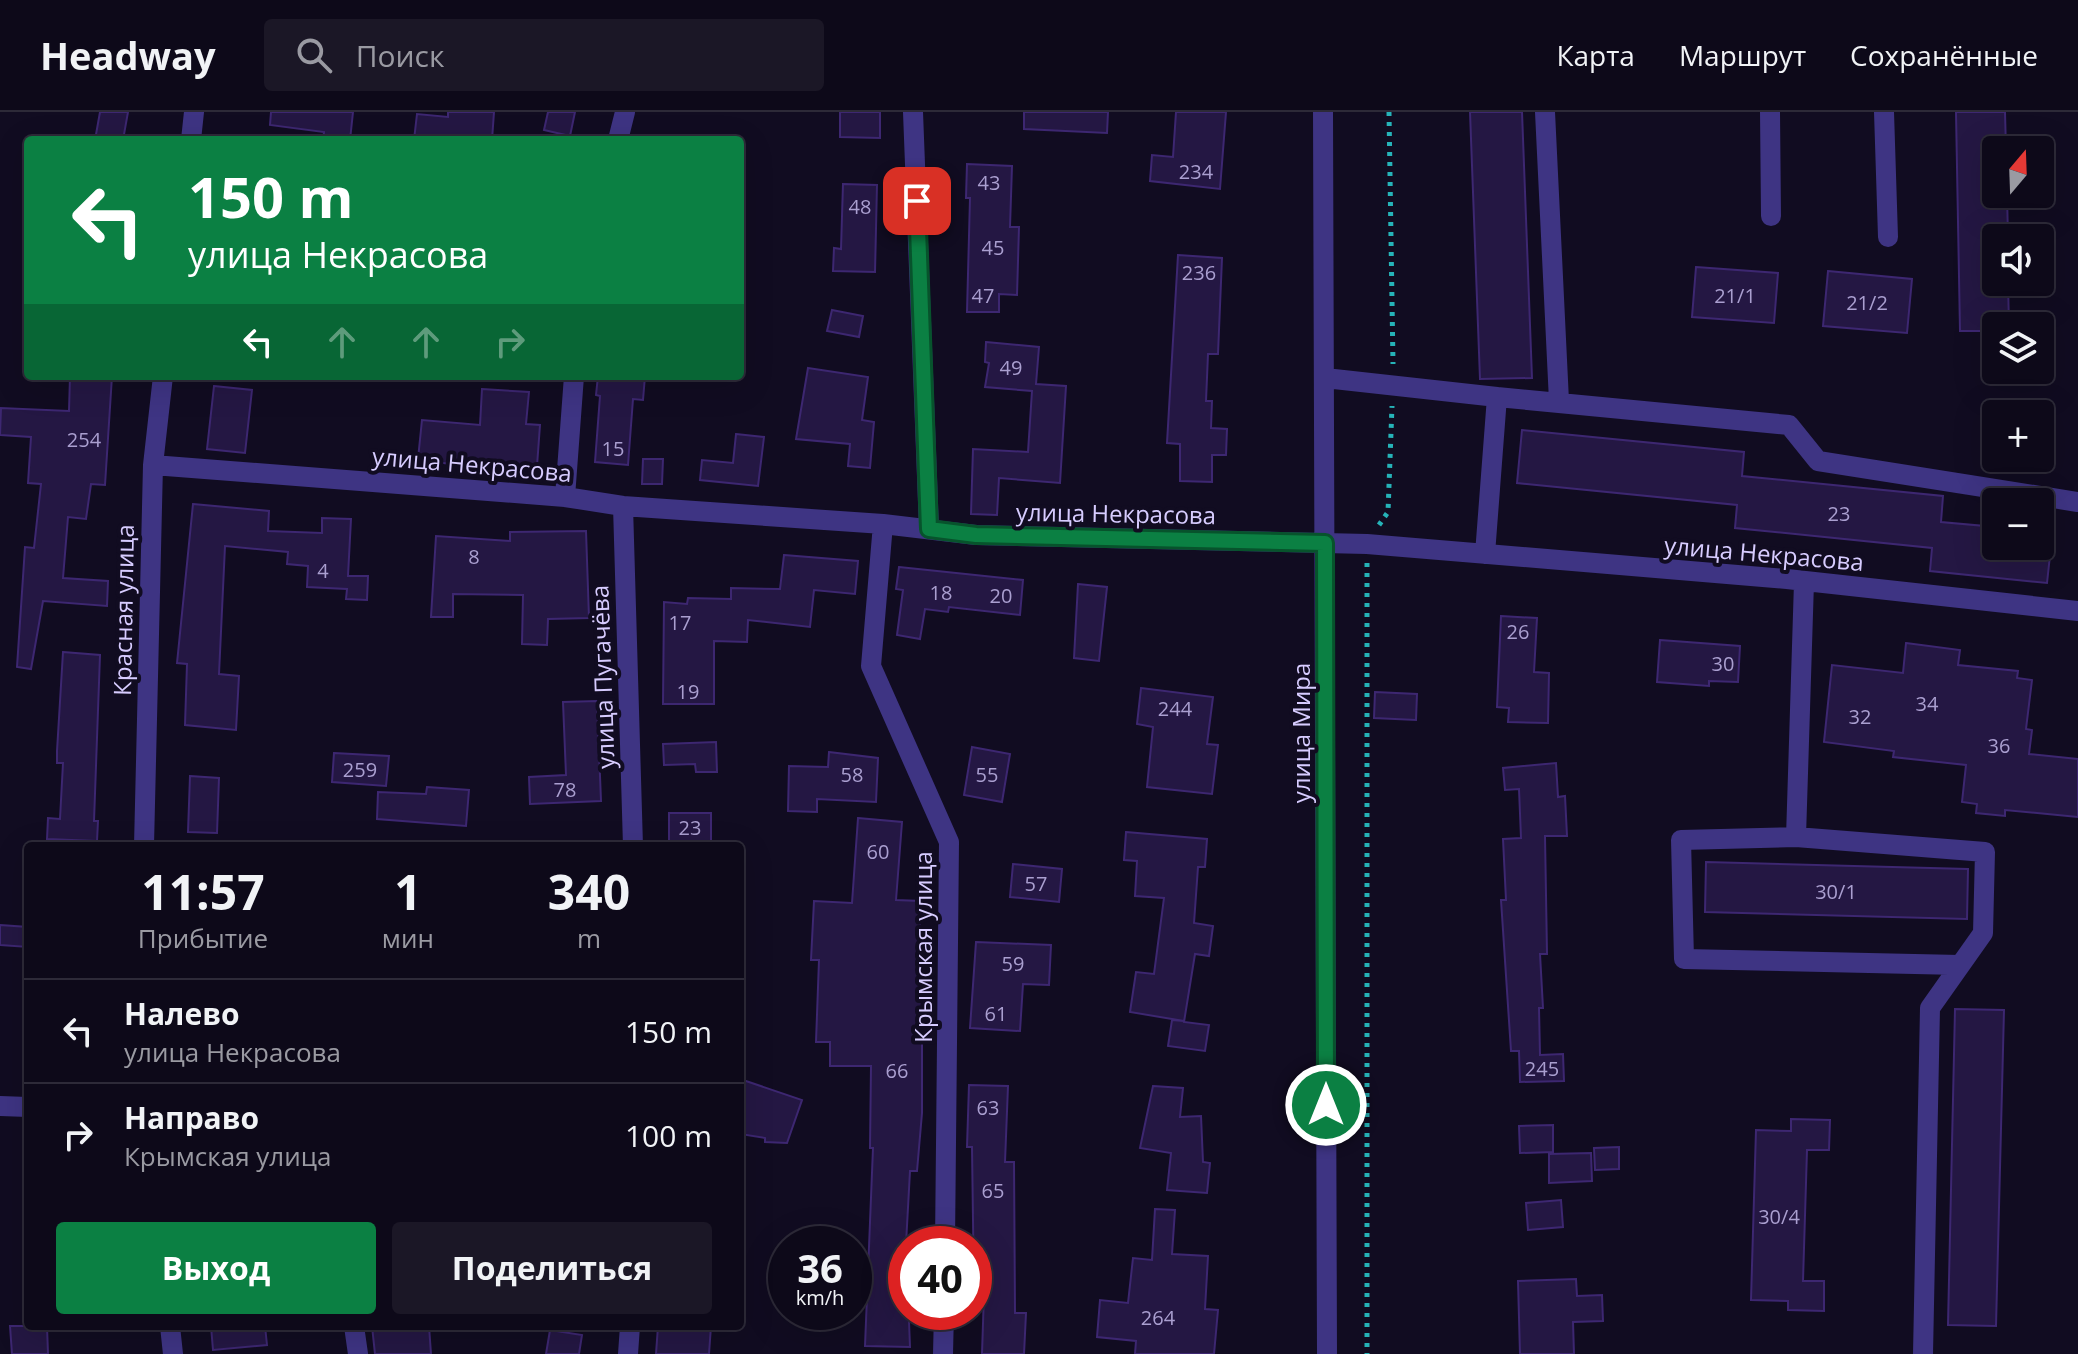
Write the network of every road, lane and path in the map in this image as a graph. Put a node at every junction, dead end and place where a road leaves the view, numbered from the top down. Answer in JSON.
{"nodes":[{"id":1,"x":194,"y":112,"type":"edge"},
{"id":2,"x":625,"y":112,"type":"edge"},
{"id":3,"x":913,"y":112,"type":"edge"},
{"id":4,"x":1323,"y":112,"type":"edge"},
{"id":5,"x":1389,"y":112,"type":"edge"},
{"id":6,"x":1545,"y":112,"type":"edge"},
{"id":7,"x":1770,"y":112,"type":"edge"},
{"id":8,"x":1884,"y":112,"type":"edge"},
{"id":9,"x":191,"y":136,"type":"edge"},
{"id":10,"x":619,"y":136,"type":"edge"},
{"id":11,"x":1771,"y":216,"type":"dead end"},
{"id":12,"x":1888,"y":237,"type":"dead end"},
{"id":13,"x":1325,"y":378,"type":"junction"},
{"id":14,"x":163,"y":380,"type":"edge"},
{"id":15,"x":574,"y":380,"type":"edge"},
{"id":16,"x":1393,"y":386,"type":"junction"},
{"id":17,"x":1497,"y":397,"type":"junction"},
{"id":18,"x":1559,"y":401,"type":"junction"},
{"id":19,"x":153,"y":465,"type":"junction"},
{"id":20,"x":565,"y":497,"type":"junction"},
{"id":21,"x":2078,"y":502,"type":"edge"},
{"id":22,"x":623,"y":506,"type":"junction"},
{"id":23,"x":883,"y":524,"type":"junction"},
{"id":24,"x":929,"y":529,"type":"junction"},
{"id":25,"x":1325,"y":543,"type":"junction"},
{"id":26,"x":1367,"y":544,"type":"junction"},
{"id":27,"x":1485,"y":554,"type":"junction"},
{"id":28,"x":1804,"y":582,"type":"junction"},
{"id":29,"x":2078,"y":611,"type":"edge"},
{"id":30,"x":1796,"y":837,"type":"junction"},
{"id":31,"x":144,"y":842,"type":"edge"},
{"id":32,"x":633,"y":842,"type":"edge"},
{"id":33,"x":1960,"y":965,"type":"junction"},
{"id":34,"x":0,"y":1106,"type":"edge"},
{"id":35,"x":24,"y":1107,"type":"edge"},
{"id":36,"x":945,"y":1226,"type":"edge"},
{"id":37,"x":170,"y":1330,"type":"edge"},
{"id":38,"x":355,"y":1330,"type":"edge"},
{"id":39,"x":630,"y":1330,"type":"edge"},
{"id":40,"x":944,"y":1330,"type":"edge"},
{"id":41,"x":173,"y":1354,"type":"edge"},
{"id":42,"x":358,"y":1354,"type":"edge"},
{"id":43,"x":628,"y":1354,"type":"edge"},
{"id":44,"x":943,"y":1354,"type":"edge"},
{"id":45,"x":1327,"y":1354,"type":"edge"},
{"id":46,"x":1367,"y":1354,"type":"edge"},
{"id":47,"x":1923,"y":1354,"type":"edge"}],
"edges":[{"from":1,"to":9,"type":"street"},
{"from":2,"to":10,"type":"street"},
{"from":3,"to":24,"type":"street"},
{"from":4,"to":13,"type":"street","name":"улица Мира"},
{"from":5,"to":16,"type":"path"},
{"from":6,"to":18,"type":"street"},
{"from":7,"to":11,"type":"street"},
{"from":8,"to":12,"type":"street"},
{"from":13,"to":16,"type":"street"},
{"from":13,"to":25,"type":"street","name":"улица Мира"},
{"from":14,"to":19,"type":"street","name":"Красная улица"},
{"from":15,"to":20,"type":"street"},
{"from":16,"to":17,"type":"street"},
{"from":16,"to":26,"type":"path"},
{"from":17,"to":18,"type":"street"},
{"from":17,"to":27,"type":"street"},
{"from":18,"to":21,"type":"street"},
{"from":19,"to":20,"type":"street","name":"улица Некрасова"},
{"from":19,"to":31,"type":"street","name":"Красная улица"},
{"from":20,"to":22,"type":"street","name":"улица Некрасова"},
{"from":22,"to":23,"type":"street","name":"улица Некрасова"},
{"from":22,"to":32,"type":"street","name":"улица Пугачёва"},
{"from":23,"to":24,"type":"street","name":"улица Некрасова"},
{"from":23,"to":36,"type":"street","name":"Крымская улица"},
{"from":24,"to":25,"type":"street","name":"улица Некрасова"},
{"from":25,"to":26,"type":"street","name":"улица Некрасова"},
{"from":25,"to":45,"type":"street","name":"улица Мира"},
{"from":26,"to":27,"type":"street","name":"улица Некрасова"},
{"from":26,"to":46,"type":"path"},
{"from":27,"to":28,"type":"street","name":"улица Некрасова"},
{"from":28,"to":29,"type":"street","name":"улица Некрасова"},
{"from":28,"to":30,"type":"street"},
{"from":30,"to":33,"type":"street"},
{"from":30,"to":33,"type":"street"},
{"from":33,"to":47,"type":"street"},
{"from":34,"to":35,"type":"street"},
{"from":37,"to":41,"type":"street"},
{"from":38,"to":42,"type":"street"},
{"from":39,"to":43,"type":"street"},
{"from":40,"to":44,"type":"street"}]}
